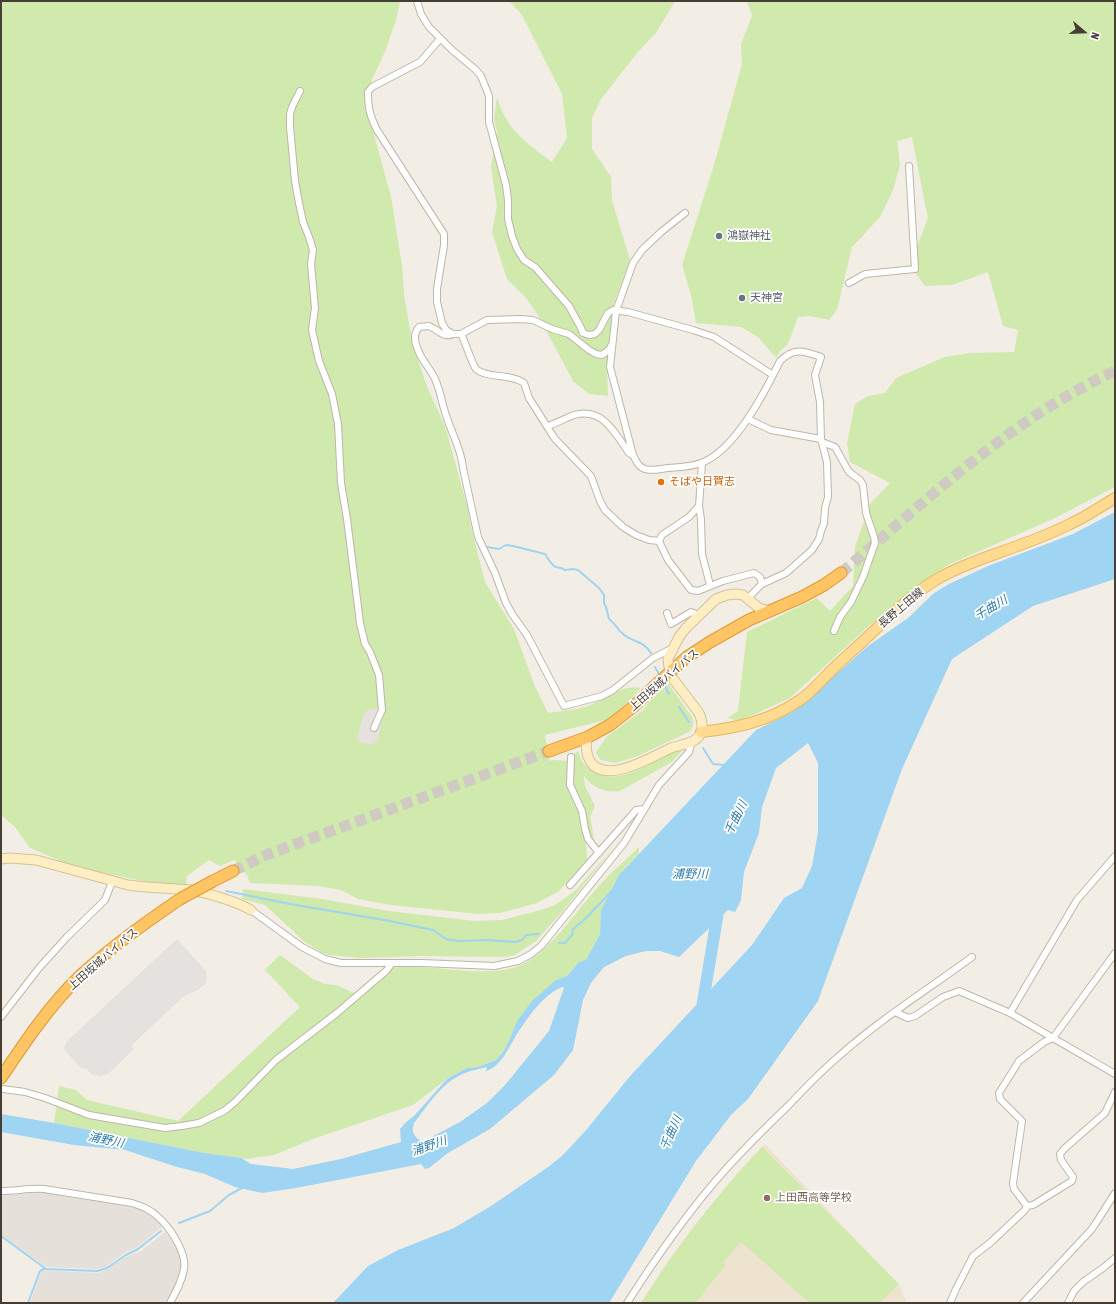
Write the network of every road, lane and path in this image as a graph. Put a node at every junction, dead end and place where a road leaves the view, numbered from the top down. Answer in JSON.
{"nodes":[{"id":1,"x":417,"y":1,"type":"edge"},
{"id":2,"x":440,"y":39,"type":"junction"},
{"id":3,"x":300,"y":91,"type":"dead end"},
{"id":4,"x":909,"y":166,"type":"dead end"},
{"id":5,"x":685,"y":213,"type":"dead end"},
{"id":6,"x":849,"y":283,"type":"dead end"},
{"id":7,"x":616,"y":311,"type":"junction"},
{"id":8,"x":453,"y":334,"type":"junction"},
{"id":9,"x":461,"y":334,"type":"junction"},
{"id":10,"x":613,"y":343,"type":"junction"},
{"id":11,"x":773,"y":375,"type":"junction"},
{"id":12,"x":748,"y":419,"type":"junction"},
{"id":13,"x":548,"y":426,"type":"junction"},
{"id":14,"x":821,"y":440,"type":"junction"},
{"id":15,"x":633,"y":454,"type":"junction"},
{"id":16,"x":702,"y":463,"type":"junction"},
{"id":17,"x":1115,"y":498,"type":"edge"},
{"id":18,"x":699,"y":506,"type":"junction"},
{"id":19,"x":659,"y":542,"type":"junction"},
{"id":20,"x":841,"y":573,"type":"tunnel mouth"},
{"id":21,"x":762,"y":584,"type":"junction"},
{"id":22,"x":710,"y":585,"type":"junction"},
{"id":23,"x":748,"y":598,"type":"junction"},
{"id":24,"x":769,"y":611,"type":"junction"},
{"id":25,"x":667,"y":612,"type":"dead end"},
{"id":26,"x":698,"y":617,"type":"junction"},
{"id":27,"x":749,"y":620,"type":"junction"},
{"id":28,"x":834,"y":631,"type":"dead end"},
{"id":29,"x":673,"y":648,"type":"junction"},
{"id":30,"x":669,"y":667,"type":"dead end"},
{"id":31,"x":674,"y":680,"type":"dead end"},
{"id":32,"x":374,"y":728,"type":"dead end"},
{"id":33,"x":701,"y":732,"type":"junction"},
{"id":34,"x":588,"y":737,"type":"junction"},
{"id":35,"x":692,"y":741,"type":"junction"},
{"id":36,"x":570,"y":744,"type":"junction"},
{"id":37,"x":550,"y":751,"type":"tunnel mouth"},
{"id":38,"x":587,"y":755,"type":"junction"},
{"id":39,"x":571,"y":757,"type":"dead end"},
{"id":40,"x":644,"y":809,"type":"junction"},
{"id":41,"x":599,"y":853,"type":"junction"},
{"id":42,"x":1115,"y":856,"type":"edge"},
{"id":43,"x":1,"y":859,"type":"edge"},
{"id":44,"x":233,"y":871,"type":"tunnel mouth"},
{"id":45,"x":112,"y":882,"type":"junction"},
{"id":46,"x":570,"y":885,"type":"dead end"},
{"id":47,"x":251,"y":910,"type":"joint"},
{"id":48,"x":1115,"y":953,"type":"edge"},
{"id":49,"x":972,"y":958,"type":"dead end"},
{"id":50,"x":392,"y":963,"type":"junction"},
{"id":51,"x":894,"y":1012,"type":"junction"},
{"id":52,"x":1010,"y":1013,"type":"junction"},
{"id":53,"x":1,"y":1017,"type":"edge"},
{"id":54,"x":1053,"y":1038,"type":"junction"},
{"id":55,"x":1115,"y":1074,"type":"edge"},
{"id":56,"x":1,"y":1078,"type":"edge"},
{"id":57,"x":3,"y":1089,"type":"dead end"},
{"id":58,"x":1115,"y":1092,"type":"edge"},
{"id":59,"x":1,"y":1191,"type":"edge"},
{"id":60,"x":1115,"y":1193,"type":"edge"},
{"id":61,"x":1026,"y":1206,"type":"junction"},
{"id":62,"x":1115,"y":1258,"type":"edge"},
{"id":63,"x":170,"y":1303,"type":"edge"},
{"id":64,"x":627,"y":1303,"type":"edge"},
{"id":65,"x":950,"y":1303,"type":"edge"},
{"id":66,"x":1023,"y":1303,"type":"edge"},
{"id":67,"x":1068,"y":1303,"type":"edge"}],
"edges":[{"from":1,"to":2,"type":"street"},
{"from":2,"to":7,"type":"street"},
{"from":2,"to":8,"type":"street"},
{"from":3,"to":32,"type":"street"},
{"from":4,"to":6,"type":"street"},
{"from":5,"to":7,"type":"street"},
{"from":7,"to":10,"type":"street"},
{"from":7,"to":11,"type":"street"},
{"from":8,"to":9,"type":"street"},
{"from":8,"to":29,"type":"street"},
{"from":9,"to":10,"type":"street"},
{"from":9,"to":13,"type":"street"},
{"from":10,"to":15,"type":"street"},
{"from":11,"to":12,"type":"street"},
{"from":11,"to":14,"type":"street"},
{"from":12,"to":14,"type":"street"},
{"from":12,"to":16,"type":"street"},
{"from":13,"to":15,"type":"street"},
{"from":13,"to":19,"type":"street"},
{"from":14,"to":21,"type":"street"},
{"from":14,"to":28,"type":"street"},
{"from":15,"to":16,"type":"street"},
{"from":16,"to":18,"type":"street"},
{"from":17,"to":33,"type":"main road","name":"長野上田線"},
{"from":18,"to":19,"type":"street"},
{"from":18,"to":22,"type":"street"},
{"from":19,"to":22,"type":"street"},
{"from":20,"to":24,"type":"highway","name":"上田坂城バイパス"},
{"from":21,"to":22,"type":"street"},
{"from":21,"to":23,"type":"street"},
{"from":23,"to":24,"type":"street"},
{"from":23,"to":26,"type":"street"},
{"from":23,"to":27,"type":"street"},
{"from":24,"to":27,"type":"highway","name":"上田坂城バイパス"},
{"from":25,"to":26,"type":"street"},
{"from":26,"to":29,"type":"street"},
{"from":27,"to":34,"type":"highway","name":"上田坂城バイパス"},
{"from":29,"to":30,"type":"street"},
{"from":31,"to":33,"type":"street"},
{"from":33,"to":35,"type":"street"},
{"from":34,"to":36,"type":"highway","name":"上田坂城バイパス"},
{"from":34,"to":38,"type":"street"},
{"from":35,"to":38,"type":"street"},
{"from":35,"to":40,"type":"street"},
{"from":36,"to":37,"type":"highway","name":"上田坂城バイパス"},
{"from":36,"to":38,"type":"street"},
{"from":39,"to":41,"type":"street"},
{"from":40,"to":41,"type":"street"},
{"from":40,"to":50,"type":"street"},
{"from":41,"to":46,"type":"street"},
{"from":42,"to":52,"type":"street"},
{"from":43,"to":45,"type":"street"},
{"from":44,"to":56,"type":"highway","name":"上田坂城バイパス","bridge":true},
{"from":45,"to":47,"type":"street"},
{"from":45,"to":53,"type":"street"},
{"from":47,"to":50,"type":"street"},
{"from":48,"to":54,"type":"street"},
{"from":49,"to":51,"type":"street"},
{"from":50,"to":57,"type":"street"},
{"from":51,"to":52,"type":"street"},
{"from":51,"to":64,"type":"street"},
{"from":52,"to":54,"type":"street"},
{"from":54,"to":55,"type":"street"},
{"from":54,"to":61,"type":"street"},
{"from":58,"to":61,"type":"street"},
{"from":59,"to":63,"type":"street"},
{"from":60,"to":66,"type":"street"},
{"from":61,"to":65,"type":"street"},
{"from":62,"to":67,"type":"street"}]}
